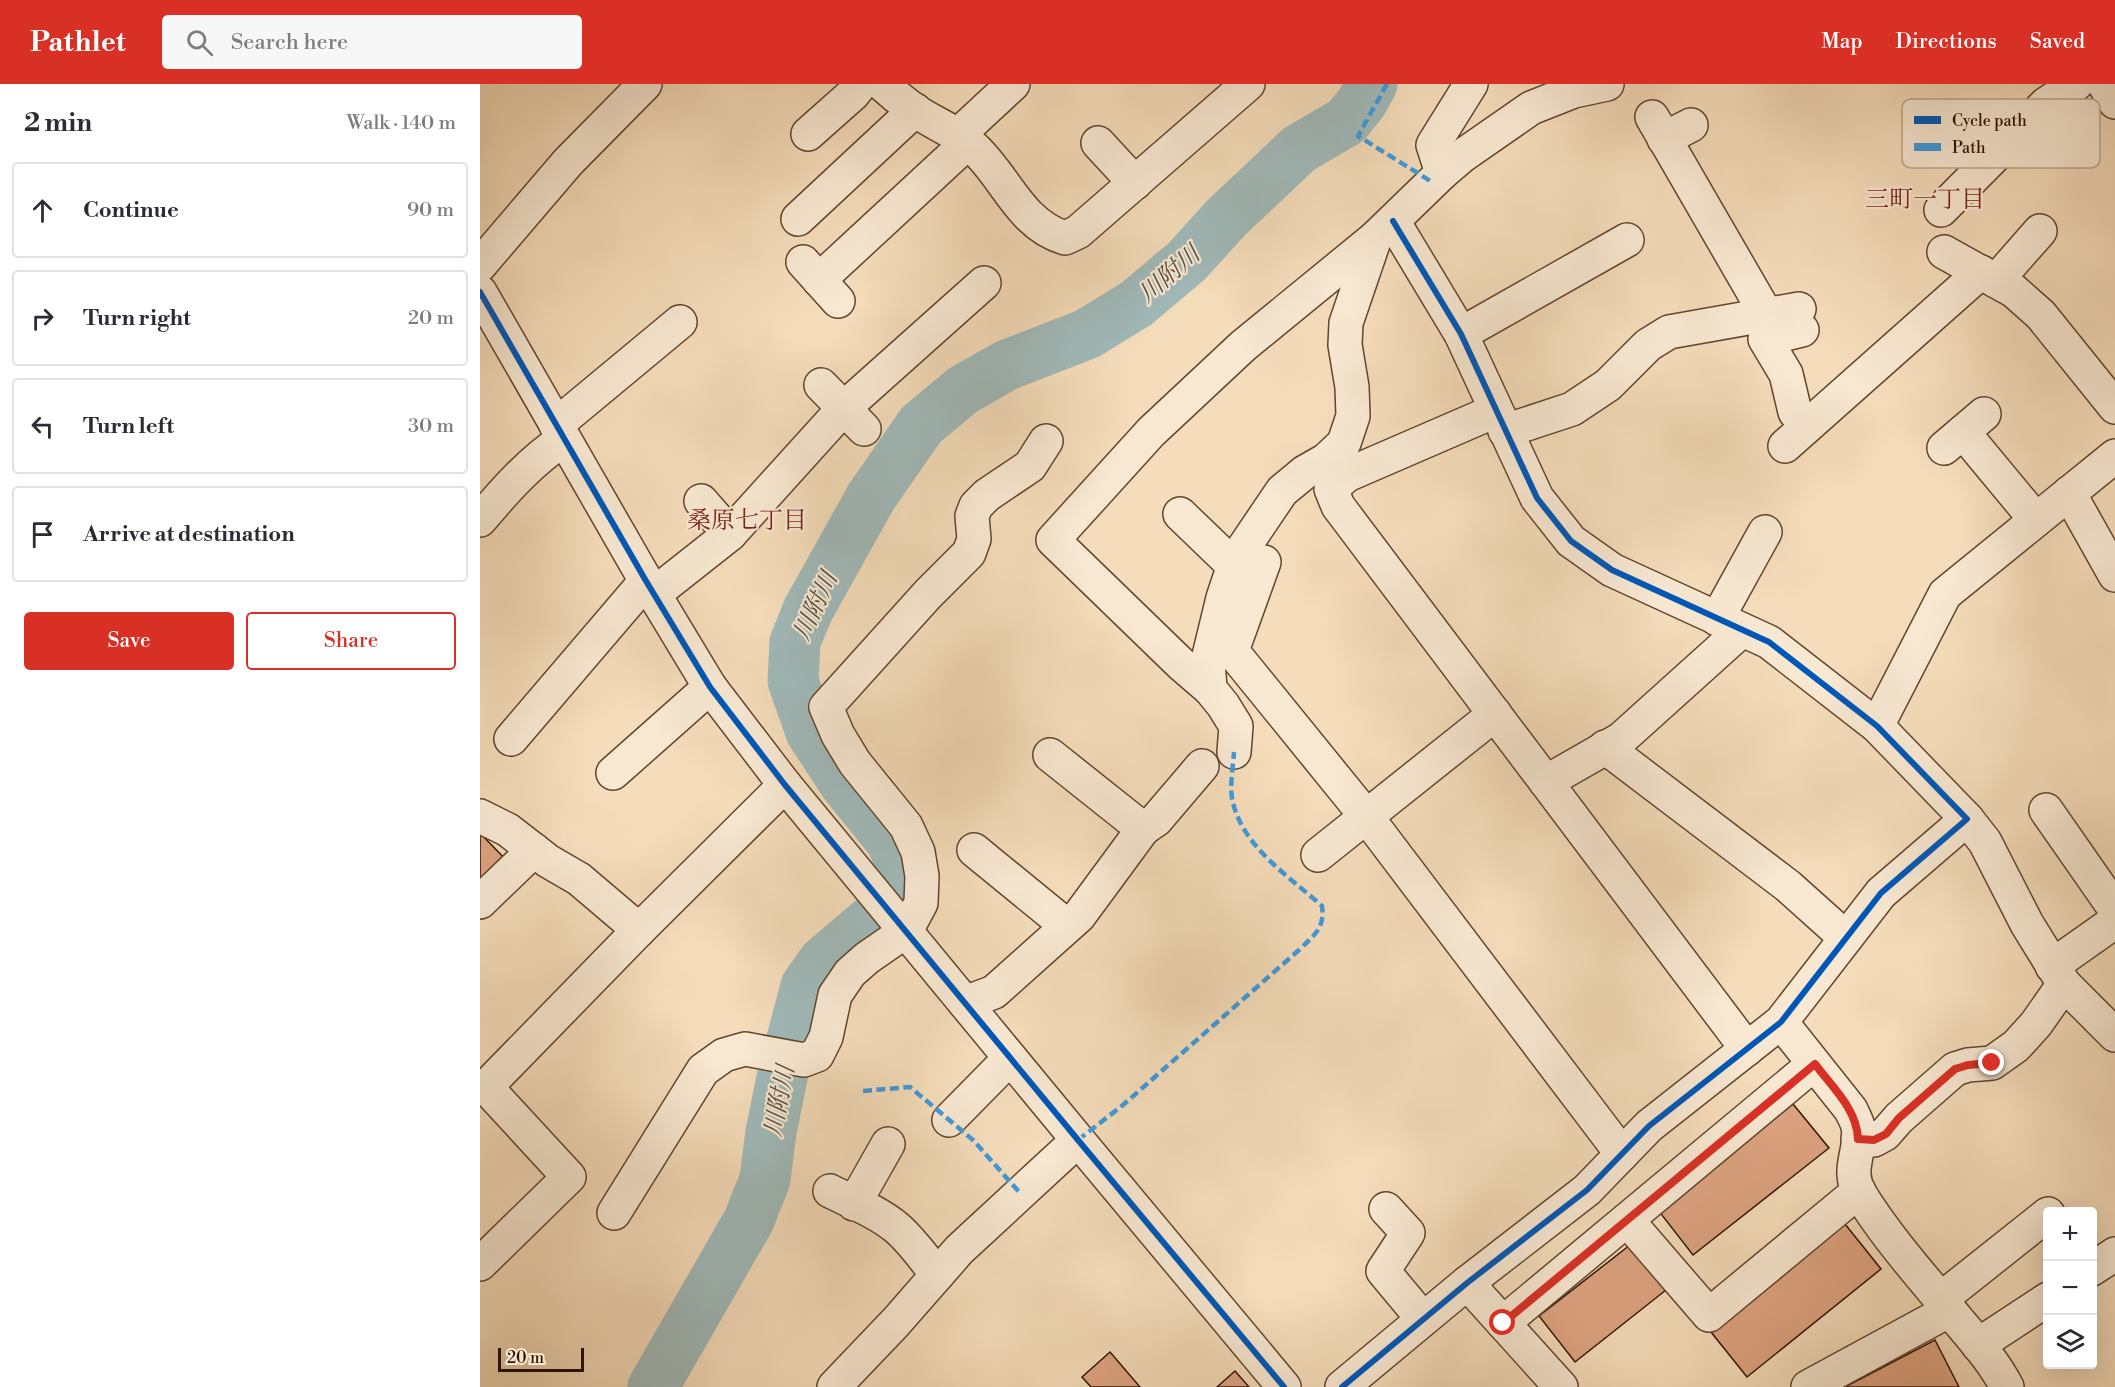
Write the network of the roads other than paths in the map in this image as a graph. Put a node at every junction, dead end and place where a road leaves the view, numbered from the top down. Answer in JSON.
{"nodes":[{"id":1,"x":645,"y":84,"type":"edge"},
{"id":2,"x":861,"y":84,"type":"edge"},
{"id":3,"x":882,"y":84,"type":"edge"},
{"id":4,"x":1013,"y":84,"type":"edge"},
{"id":5,"x":1248,"y":84,"type":"edge"},
{"id":6,"x":1471,"y":84,"type":"edge"},
{"id":7,"x":1607,"y":84,"type":"edge"},
{"id":8,"x":2076,"y":84,"type":"edge"},
{"id":9,"x":2104,"y":84,"type":"edge"},
{"id":10,"x":2054,"y":99,"type":"edge"},
{"id":11,"x":2115,"y":102,"type":"edge"},
{"id":12,"x":915,"y":111,"type":"junction"},
{"id":13,"x":1669,"y":127,"type":"dead end"},
{"id":14,"x":808,"y":134,"type":"dead end"},
{"id":15,"x":962,"y":139,"type":"junction"},
{"id":16,"x":1098,"y":142,"type":"dead end"},
{"id":17,"x":1983,"y":168,"type":"edge"},
{"id":18,"x":1442,"y":173,"type":"junction"},
{"id":19,"x":1135,"y":183,"type":"junction"},
{"id":20,"x":1941,"y":210,"type":"dead end"},
{"id":21,"x":798,"y":219,"type":"dead end"},
{"id":22,"x":1384,"y":230,"type":"junction"},
{"id":23,"x":2040,"y":231,"type":"dead end"},
{"id":24,"x":1627,"y":240,"type":"dead end"},
{"id":25,"x":1944,"y":252,"type":"dead end"},
{"id":26,"x":480,"y":265,"type":"edge"},
{"id":27,"x":1988,"y":276,"type":"junction"},
{"id":28,"x":820,"y":281,"type":"dead end"},
{"id":29,"x":983,"y":282,"type":"dead end"},
{"id":30,"x":480,"y":292,"type":"edge"},
{"id":31,"x":1767,"y":314,"type":"junction"},
{"id":32,"x":680,"y":322,"type":"dead end"},
{"id":33,"x":1461,"y":334,"type":"junction"},
{"id":34,"x":821,"y":385,"type":"dead end"},
{"id":35,"x":2115,"y":407,"type":"edge"},
{"id":36,"x":854,"y":419,"type":"junction"},
{"id":37,"x":1500,"y":421,"type":"junction"},
{"id":38,"x":1963,"y":431,"type":"dead end"},
{"id":39,"x":560,"y":432,"type":"junction"},
{"id":40,"x":1046,"y":441,"type":"dead end"},
{"id":41,"x":2115,"y":456,"type":"edge"},
{"id":42,"x":2069,"y":493,"type":"junction"},
{"id":43,"x":701,"y":501,"type":"dead end"},
{"id":44,"x":1180,"y":514,"type":"dead end"},
{"id":45,"x":480,"y":520,"type":"edge"},
{"id":46,"x":2036,"y":520,"type":"junction"},
{"id":47,"x":1765,"y":532,"type":"dead end"},
{"id":48,"x":730,"y":534,"type":"junction"},
{"id":49,"x":1249,"y":564,"type":"junction"},
{"id":50,"x":2115,"y":575,"type":"edge"},
{"id":51,"x":650,"y":588,"type":"junction"},
{"id":52,"x":1730,"y":624,"type":"junction"},
{"id":53,"x":710,"y":687,"type":"junction"},
{"id":54,"x":1210,"y":689,"type":"junction"},
{"id":55,"x":1495,"y":714,"type":"junction"},
{"id":56,"x":1876,"y":726,"type":"junction"},
{"id":57,"x":511,"y":739,"type":"dead end"},
{"id":58,"x":1605,"y":747,"type":"junction"},
{"id":59,"x":1234,"y":752,"type":"dead end"},
{"id":60,"x":1050,"y":755,"type":"dead end"},
{"id":61,"x":1202,"y":766,"type":"dead end"},
{"id":62,"x":613,"y":773,"type":"dead end"},
{"id":63,"x":1546,"y":782,"type":"junction"},
{"id":64,"x":785,"y":784,"type":"junction"},
{"id":65,"x":2046,"y":810,"type":"dead end"},
{"id":66,"x":480,"y":816,"type":"edge"},
{"id":67,"x":1366,"y":816,"type":"junction"},
{"id":68,"x":1967,"y":819,"type":"junction"},
{"id":69,"x":1143,"y":829,"type":"junction"},
{"id":70,"x":534,"y":850,"type":"junction"},
{"id":71,"x":974,"y":850,"type":"dead end"},
{"id":72,"x":1318,"y":855,"type":"dead end"},
{"id":73,"x":480,"y":902,"type":"edge"},
{"id":74,"x":2115,"y":909,"type":"edge"},
{"id":75,"x":2115,"y":920,"type":"edge"},
{"id":76,"x":1067,"y":926,"type":"junction"},
{"id":77,"x":639,"y":930,"type":"junction"},
{"id":78,"x":906,"y":931,"type":"junction"},
{"id":79,"x":1846,"y":938,"type":"junction"},
{"id":80,"x":2058,"y":975,"type":"junction"},
{"id":81,"x":965,"y":1003,"type":"junction"},
{"id":82,"x":1781,"y":1022,"type":"junction"},
{"id":83,"x":2115,"y":1035,"type":"edge"},
{"id":84,"x":1747,"y":1048,"type":"junction"},
{"id":85,"x":1010,"y":1058,"type":"junction"},
{"id":86,"x":1815,"y":1064,"type":"junction"},
{"id":87,"x":949,"y":1120,"type":"dead end"},
{"id":88,"x":1858,"y":1139,"type":"junction"},
{"id":89,"x":1077,"y":1140,"type":"junction"},
{"id":90,"x":888,"y":1144,"type":"dead end"},
{"id":91,"x":1622,"y":1154,"type":"junction"},
{"id":92,"x":1859,"y":1191,"type":"junction"},
{"id":93,"x":1386,"y":1209,"type":"dead end"},
{"id":94,"x":614,"y":1213,"type":"dead end"},
{"id":95,"x":2043,"y":1218,"type":"edge"},
{"id":96,"x":1627,"y":1220,"type":"junction"},
{"id":97,"x":2115,"y":1254,"type":"edge"},
{"id":98,"x":480,"y":1264,"type":"edge"},
{"id":99,"x":2097,"y":1266,"type":"edge"},
{"id":100,"x":937,"y":1275,"type":"junction"},
{"id":101,"x":1467,"y":1283,"type":"junction"},
{"id":102,"x":2043,"y":1302,"type":"edge"},
{"id":103,"x":1946,"y":1304,"type":"junction"},
{"id":104,"x":1423,"y":1319,"type":"junction"},
{"id":105,"x":1503,"y":1323,"type":"junction"},
{"id":106,"x":1978,"y":1345,"type":"junction"},
{"id":107,"x":834,"y":1387,"type":"edge"},
{"id":108,"x":1284,"y":1387,"type":"edge"},
{"id":109,"x":1342,"y":1387,"type":"edge"},
{"id":110,"x":1562,"y":1387,"type":"edge"},
{"id":111,"x":1808,"y":1387,"type":"edge"},
{"id":112,"x":2007,"y":1387,"type":"edge"}],
"edges":[{"from":1,"to":26,"type":"street"},
{"from":2,"to":14,"type":"street"},
{"from":3,"to":12,"type":"street"},
{"from":4,"to":15,"type":"street"},
{"from":5,"to":19,"type":"street"},
{"from":6,"to":18,"type":"street"},
{"from":7,"to":18,"type":"street"},
{"from":8,"to":10,"type":"street"},
{"from":9,"to":11,"type":"street"},
{"from":12,"to":15,"type":"street"},
{"from":12,"to":21,"type":"street"},
{"from":13,"to":31,"type":"street"},
{"from":15,"to":19,"type":"street"},
{"from":15,"to":28,"type":"street"},
{"from":16,"to":19,"type":"street"},
{"from":17,"to":20,"type":"street"},
{"from":18,"to":22,"type":"street"},
{"from":22,"to":33,"type":"street"},
{"from":22,"to":49,"type":"street"},
{"from":22,"to":54,"type":"street"},
{"from":23,"to":27,"type":"street"},
{"from":24,"to":33,"type":"street"},
{"from":25,"to":27,"type":"street"},
{"from":27,"to":31,"type":"street"},
{"from":27,"to":35,"type":"street"},
{"from":29,"to":36,"type":"street"},
{"from":30,"to":39,"type":"street"},
{"from":31,"to":37,"type":"street"},
{"from":32,"to":39,"type":"street"},
{"from":33,"to":37,"type":"street"},
{"from":34,"to":36,"type":"street"},
{"from":36,"to":48,"type":"street"},
{"from":37,"to":52,"type":"street"},
{"from":37,"to":55,"type":"street"},
{"from":38,"to":46,"type":"street"},
{"from":39,"to":45,"type":"street"},
{"from":39,"to":51,"type":"street"},
{"from":40,"to":78,"type":"street"},
{"from":41,"to":42,"type":"street"},
{"from":42,"to":46,"type":"street"},
{"from":42,"to":50,"type":"street"},
{"from":43,"to":48,"type":"street"},
{"from":44,"to":49,"type":"street"},
{"from":46,"to":56,"type":"street"},
{"from":47,"to":52,"type":"street"},
{"from":48,"to":51,"type":"street"},
{"from":49,"to":54,"type":"street"},
{"from":49,"to":67,"type":"street"},
{"from":51,"to":53,"type":"street"},
{"from":51,"to":57,"type":"street"},
{"from":52,"to":56,"type":"street"},
{"from":52,"to":58,"type":"street"},
{"from":53,"to":62,"type":"street"},
{"from":53,"to":64,"type":"street"},
{"from":54,"to":59,"type":"street"},
{"from":55,"to":63,"type":"street"},
{"from":55,"to":67,"type":"street"},
{"from":56,"to":68,"type":"street"},
{"from":58,"to":63,"type":"street"},
{"from":58,"to":79,"type":"street"},
{"from":60,"to":69,"type":"street"},
{"from":61,"to":69,"type":"street"},
{"from":63,"to":84,"type":"street"},
{"from":64,"to":77,"type":"street"},
{"from":64,"to":78,"type":"street"},
{"from":65,"to":74,"type":"street"},
{"from":66,"to":70,"type":"street"},
{"from":67,"to":72,"type":"street"},
{"from":67,"to":91,"type":"street"},
{"from":68,"to":79,"type":"street"},
{"from":68,"to":80,"type":"street"},
{"from":69,"to":76,"type":"street"},
{"from":70,"to":73,"type":"street"},
{"from":70,"to":77,"type":"street"},
{"from":71,"to":76,"type":"street"},
{"from":75,"to":80,"type":"street"},
{"from":76,"to":81,"type":"street"},
{"from":77,"to":98,"type":"street"},
{"from":78,"to":81,"type":"street"},
{"from":78,"to":94,"type":"street"},
{"from":79,"to":82,"type":"street"},
{"from":80,"to":83,"type":"street"},
{"from":80,"to":88,"type":"street"},
{"from":81,"to":85,"type":"street"},
{"from":82,"to":84,"type":"street"},
{"from":82,"to":86,"type":"street"},
{"from":84,"to":91,"type":"street"},
{"from":85,"to":87,"type":"street"},
{"from":85,"to":89,"type":"street"},
{"from":86,"to":88,"type":"street"},
{"from":86,"to":96,"type":"street"},
{"from":88,"to":92,"type":"street"},
{"from":89,"to":100,"type":"street"},
{"from":89,"to":108,"type":"street"},
{"from":90,"to":100,"type":"street"},
{"from":91,"to":101,"type":"street"},
{"from":92,"to":96,"type":"street"},
{"from":92,"to":103,"type":"street"},
{"from":93,"to":104,"type":"street"},
{"from":95,"to":103,"type":"street"},
{"from":96,"to":105,"type":"street"},
{"from":97,"to":99,"type":"street"},
{"from":100,"to":107,"type":"street"},
{"from":101,"to":104,"type":"street"},
{"from":101,"to":105,"type":"street"},
{"from":102,"to":106,"type":"street"},
{"from":103,"to":106,"type":"street"},
{"from":103,"to":111,"type":"street"},
{"from":104,"to":109,"type":"street"},
{"from":105,"to":110,"type":"street"},
{"from":106,"to":112,"type":"street"}]}
